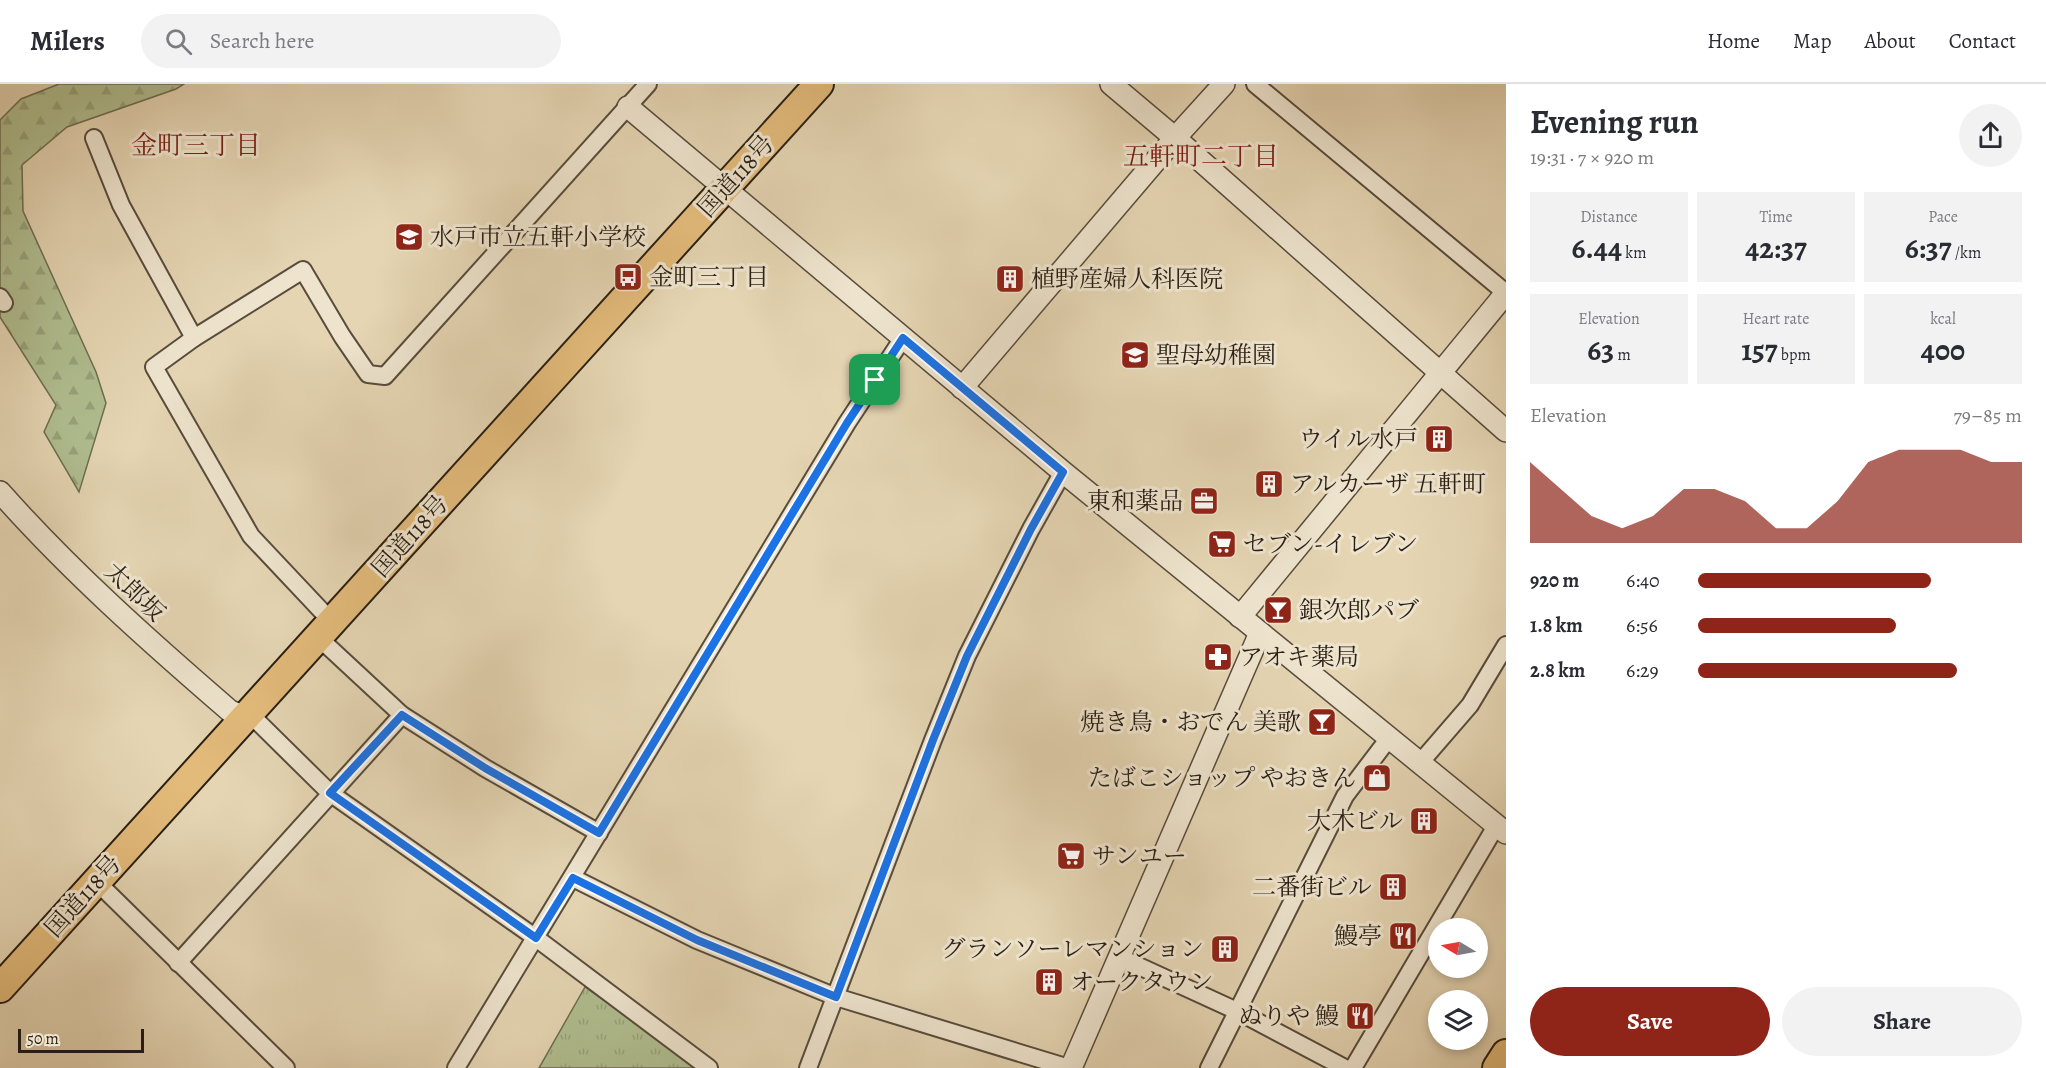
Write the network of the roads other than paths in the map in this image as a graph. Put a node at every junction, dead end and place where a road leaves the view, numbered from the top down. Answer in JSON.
{"nodes":[{"id":1,"x":648,"y":84,"type":"edge"},
{"id":2,"x":819,"y":84,"type":"edge"},
{"id":3,"x":1111,"y":84,"type":"edge"},
{"id":4,"x":1224,"y":84,"type":"edge"},
{"id":5,"x":1255,"y":84,"type":"edge"},
{"id":6,"x":628,"y":107,"type":"junction"},
{"id":7,"x":94,"y":138,"type":"dead end"},
{"id":8,"x":1175,"y":138,"type":"junction"},
{"id":9,"x":726,"y":187,"type":"junction"},
{"id":10,"x":1506,"y":293,"type":"edge"},
{"id":11,"x":194,"y":338,"type":"junction"},
{"id":12,"x":903,"y":338,"type":"junction"},
{"id":13,"x":1442,"y":372,"type":"junction"},
{"id":14,"x":962,"y":388,"type":"junction"},
{"id":15,"x":1506,"y":431,"type":"edge"},
{"id":16,"x":1063,"y":472,"type":"junction"},
{"id":17,"x":0,"y":492,"type":"edge"},
{"id":18,"x":1240,"y":617,"type":"junction"},
{"id":19,"x":325,"y":629,"type":"junction"},
{"id":20,"x":1260,"y":633,"type":"junction"},
{"id":21,"x":1506,"y":645,"type":"edge"},
{"id":22,"x":402,"y":715,"type":"junction"},
{"id":23,"x":245,"y":717,"type":"junction"},
{"id":24,"x":1389,"y":738,"type":"junction"},
{"id":25,"x":1419,"y":764,"type":"junction"},
{"id":26,"x":330,"y":793,"type":"junction"},
{"id":27,"x":1501,"y":829,"type":"edge"},
{"id":28,"x":599,"y":833,"type":"junction"},
{"id":29,"x":573,"y":878,"type":"junction"},
{"id":30,"x":97,"y":882,"type":"junction"},
{"id":31,"x":536,"y":938,"type":"junction"},
{"id":32,"x":1119,"y":957,"type":"junction"},
{"id":33,"x":178,"y":963,"type":"junction"},
{"id":34,"x":0,"y":988,"type":"edge"},
{"id":35,"x":836,"y":997,"type":"junction"},
{"id":36,"x":1237,"y":1011,"type":"junction"},
{"id":37,"x":1506,"y":1054,"type":"edge"},
{"id":38,"x":286,"y":1068,"type":"edge"},
{"id":39,"x":456,"y":1068,"type":"edge"},
{"id":40,"x":709,"y":1068,"type":"edge"},
{"id":41,"x":808,"y":1068,"type":"edge"},
{"id":42,"x":1070,"y":1068,"type":"edge"},
{"id":43,"x":1209,"y":1068,"type":"edge"},
{"id":44,"x":1345,"y":1068,"type":"edge"},
{"id":45,"x":1353,"y":1068,"type":"edge"},
{"id":46,"x":1497,"y":1068,"type":"edge"}],
"edges":[{"from":1,"to":6,"type":"street"},
{"from":2,"to":9,"type":"highway","name":"国道118号"},
{"from":3,"to":8,"type":"street"},
{"from":4,"to":8,"type":"street"},
{"from":5,"to":10,"type":"street"},
{"from":6,"to":9,"type":"street"},
{"from":6,"to":11,"type":"street"},
{"from":7,"to":11,"type":"street"},
{"from":8,"to":13,"type":"street"},
{"from":8,"to":14,"type":"street"},
{"from":9,"to":12,"type":"street"},
{"from":9,"to":19,"type":"highway","name":"国道118号"},
{"from":10,"to":13,"type":"street"},
{"from":11,"to":19,"type":"street"},
{"from":12,"to":14,"type":"street"},
{"from":12,"to":28,"type":"street"},
{"from":13,"to":15,"type":"street"},
{"from":13,"to":18,"type":"street"},
{"from":14,"to":16,"type":"street"},
{"from":16,"to":18,"type":"street"},
{"from":16,"to":35,"type":"street"},
{"from":17,"to":23,"type":"street","name":"太郎坂"},
{"from":18,"to":20,"type":"street"},
{"from":19,"to":22,"type":"street"},
{"from":19,"to":23,"type":"highway","name":"国道118号"},
{"from":20,"to":24,"type":"street"},
{"from":20,"to":32,"type":"street"},
{"from":21,"to":25,"type":"street"},
{"from":22,"to":26,"type":"street"},
{"from":22,"to":28,"type":"street"},
{"from":23,"to":26,"type":"street"},
{"from":23,"to":30,"type":"highway","name":"国道118号"},
{"from":24,"to":25,"type":"street"},
{"from":24,"to":36,"type":"street"},
{"from":25,"to":27,"type":"street"},
{"from":26,"to":31,"type":"street"},
{"from":26,"to":33,"type":"street"},
{"from":27,"to":45,"type":"street"},
{"from":28,"to":29,"type":"street"},
{"from":29,"to":31,"type":"street"},
{"from":29,"to":35,"type":"street"},
{"from":30,"to":33,"type":"street"},
{"from":30,"to":34,"type":"highway","name":"国道118号"},
{"from":31,"to":39,"type":"street"},
{"from":31,"to":40,"type":"street"},
{"from":32,"to":36,"type":"street"},
{"from":32,"to":42,"type":"street"},
{"from":33,"to":38,"type":"street"},
{"from":35,"to":41,"type":"street"},
{"from":35,"to":42,"type":"street"},
{"from":36,"to":43,"type":"street"},
{"from":36,"to":44,"type":"street"},
{"from":37,"to":46,"type":"highway"}]}
